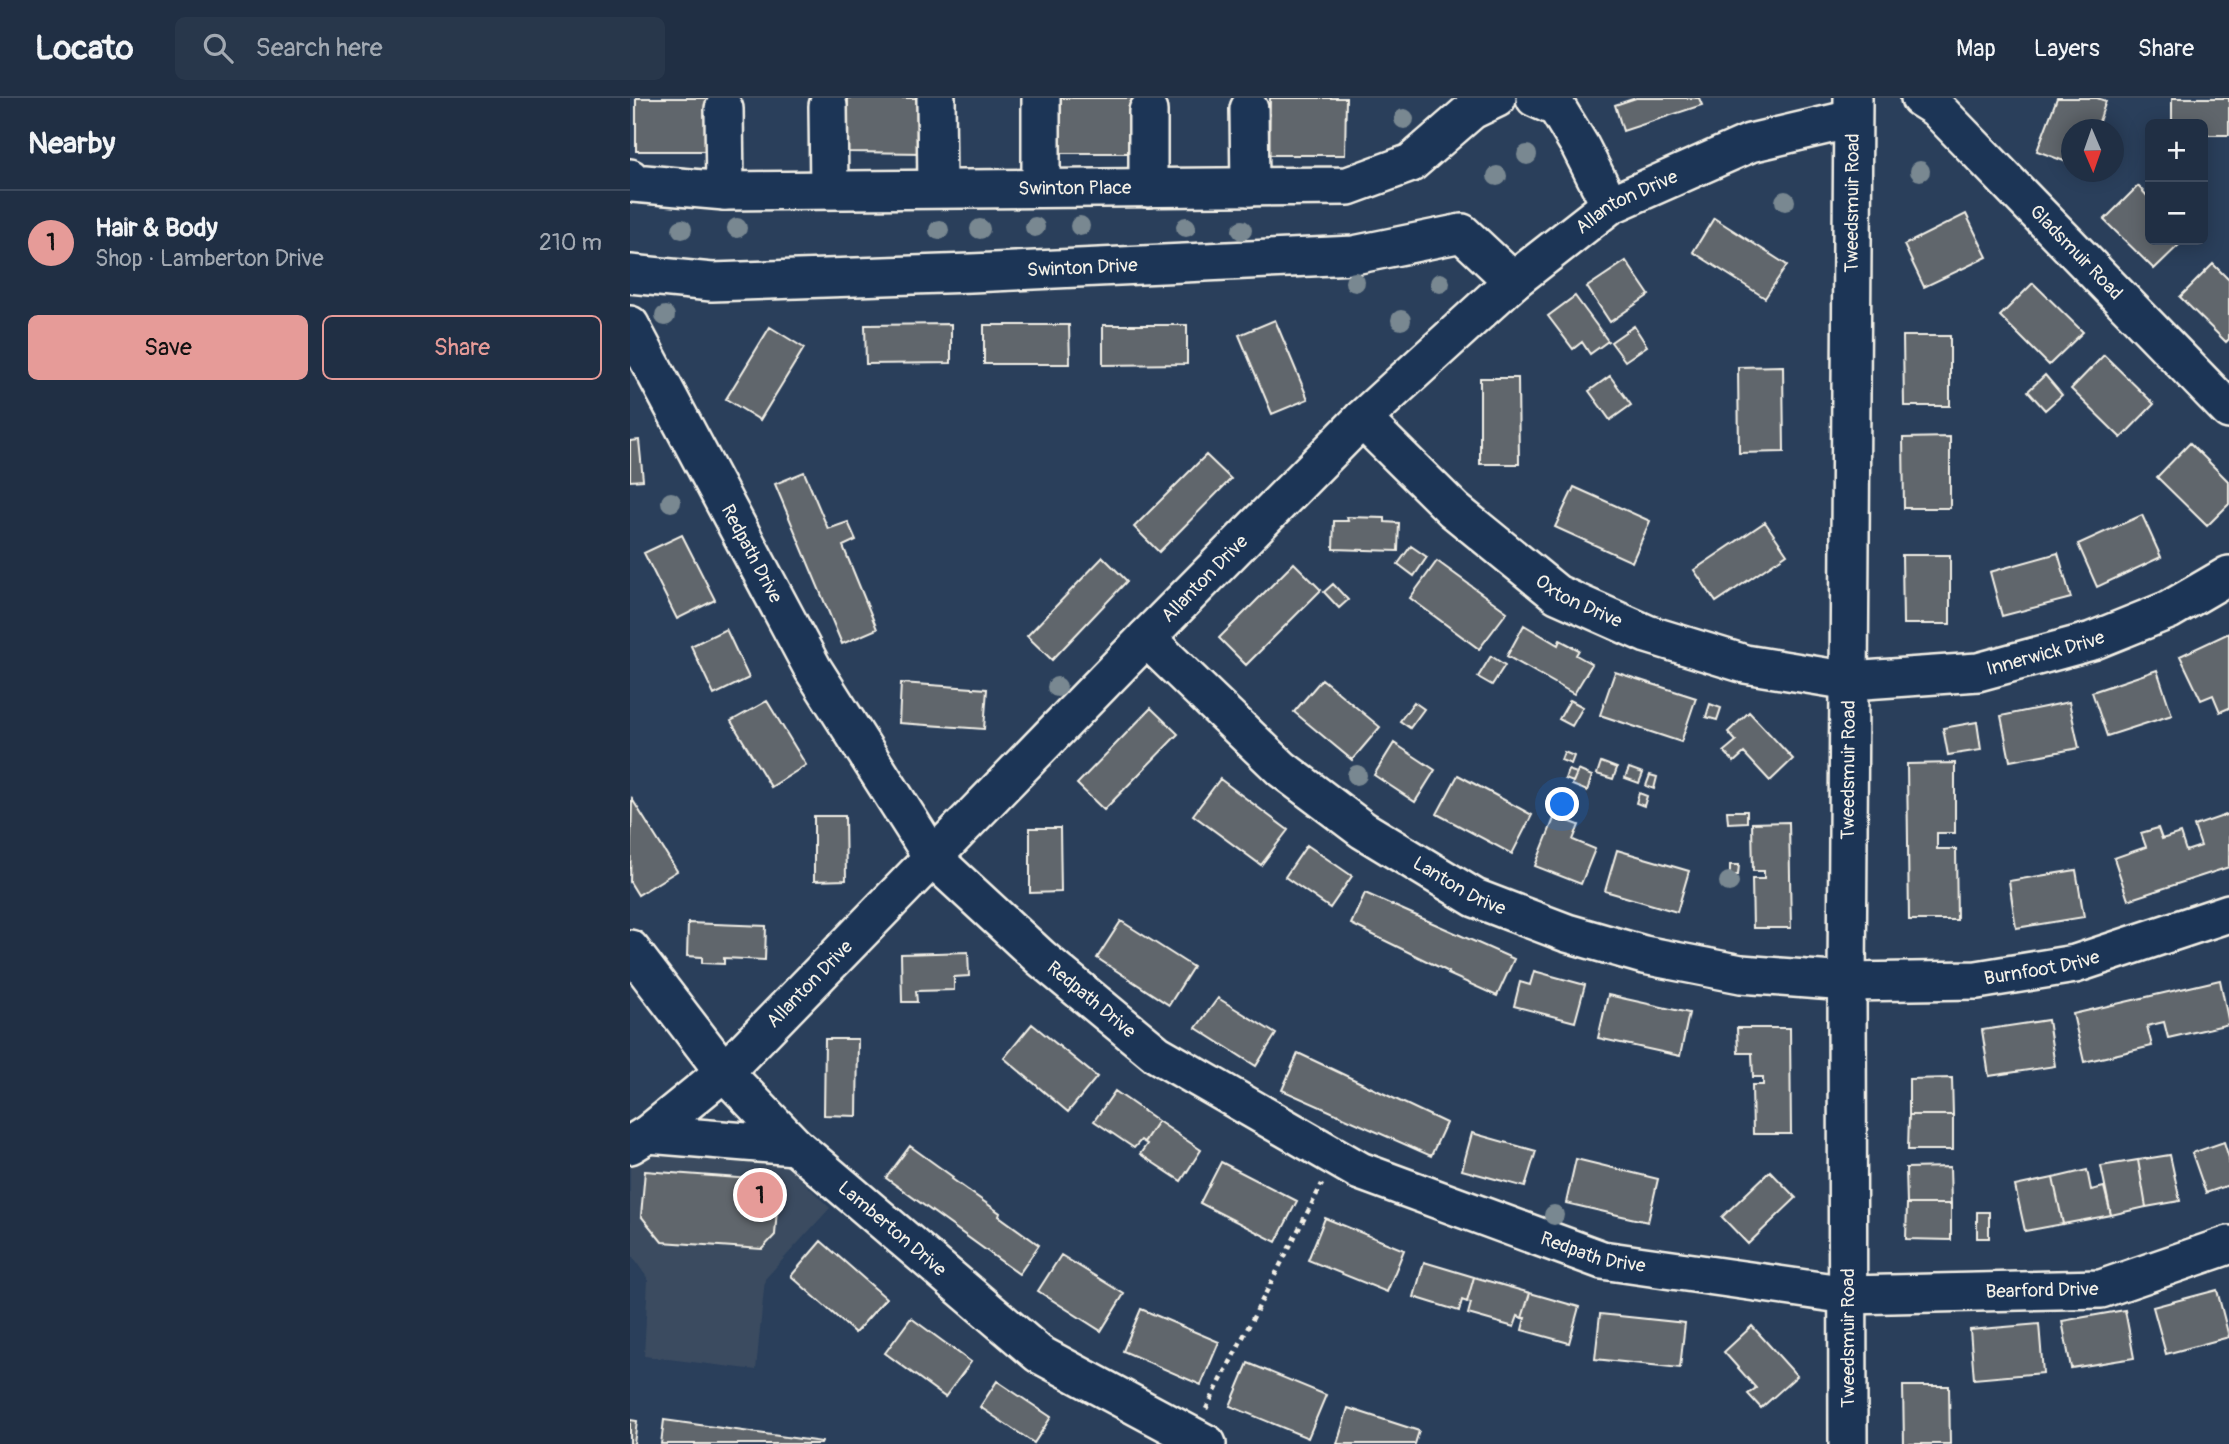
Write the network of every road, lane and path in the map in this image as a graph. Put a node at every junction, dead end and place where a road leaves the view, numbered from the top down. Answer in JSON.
{"nodes":[{"id":1,"x":936,"y":98,"type":"edge"},
{"id":2,"x":1041,"y":98,"type":"edge"},
{"id":3,"x":1497,"y":98,"type":"edge"},
{"id":4,"x":1535,"y":98,"type":"edge"},
{"id":5,"x":1920,"y":98,"type":"edge"},
{"id":6,"x":828,"y":106,"type":"dead end"},
{"id":7,"x":1853,"y":108,"type":"edge"},
{"id":8,"x":724,"y":109,"type":"dead end"},
{"id":9,"x":1249,"y":109,"type":"dead end"},
{"id":10,"x":1148,"y":111,"type":"dead end"},
{"id":11,"x":630,"y":178,"type":"edge"},
{"id":12,"x":1250,"y":187,"type":"junction"},
{"id":13,"x":937,"y":188,"type":"junction"},
{"id":14,"x":1041,"y":188,"type":"junction"},
{"id":15,"x":1148,"y":188,"type":"junction"},
{"id":16,"x":829,"y":189,"type":"junction"},
{"id":17,"x":725,"y":191,"type":"junction"},
{"id":18,"x":1610,"y":205,"type":"junction"},
{"id":19,"x":630,"y":274,"type":"edge"},
{"id":20,"x":1513,"y":281,"type":"junction"},
{"id":21,"x":630,"y":325,"type":"edge"},
{"id":22,"x":2229,"y":410,"type":"edge"},
{"id":23,"x":1362,"y":419,"type":"junction"},
{"id":24,"x":2229,"y":575,"type":"edge"},
{"id":25,"x":1146,"y":638,"type":"junction"},
{"id":26,"x":1850,"y":681,"type":"junction"},
{"id":27,"x":933,"y":858,"type":"junction"},
{"id":28,"x":2229,"y":913,"type":"edge"},
{"id":29,"x":630,"y":949,"type":"edge"},
{"id":30,"x":1847,"y":982,"type":"junction"},
{"id":31,"x":724,"y":1072,"type":"junction"},
{"id":32,"x":639,"y":1139,"type":"edge"},
{"id":33,"x":795,"y":1146,"type":"junction"},
{"id":34,"x":1334,"y":1156,"type":"junction"},
{"id":35,"x":2229,"y":1245,"type":"edge"},
{"id":36,"x":1848,"y":1296,"type":"junction"},
{"id":37,"x":1199,"y":1440,"type":"edge"},
{"id":38,"x":1848,"y":1444,"type":"edge"}],
"edges":[{"from":1,"to":13,"type":"street"},
{"from":2,"to":14,"type":"street"},
{"from":3,"to":12,"type":"street","name":"Swinton Place"},
{"from":4,"to":18,"type":"street"},
{"from":5,"to":22,"type":"street","name":"Gladsmuir Road"},
{"from":6,"to":16,"type":"street"},
{"from":7,"to":18,"type":"street","name":"Allanton Drive"},
{"from":7,"to":26,"type":"street","name":"Tweedsmuir Road"},
{"from":8,"to":17,"type":"street"},
{"from":9,"to":12,"type":"street"},
{"from":10,"to":15,"type":"street"},
{"from":11,"to":17,"type":"street","name":"Swinton Place"},
{"from":12,"to":15,"type":"street","name":"Swinton Place"},
{"from":13,"to":14,"type":"street","name":"Swinton Place"},
{"from":13,"to":16,"type":"street","name":"Swinton Place"},
{"from":14,"to":15,"type":"street","name":"Swinton Place"},
{"from":16,"to":17,"type":"street","name":"Swinton Place"},
{"from":18,"to":20,"type":"street","name":"Allanton Drive"},
{"from":19,"to":20,"type":"street","name":"Swinton Drive"},
{"from":20,"to":23,"type":"street","name":"Allanton Drive"},
{"from":21,"to":27,"type":"street","name":"Redpath Drive"},
{"from":23,"to":25,"type":"street","name":"Allanton Drive"},
{"from":23,"to":26,"type":"street","name":"Oxton Drive"},
{"from":24,"to":26,"type":"street","name":"Innerwick Drive"},
{"from":25,"to":27,"type":"street","name":"Allanton Drive"},
{"from":25,"to":30,"type":"street","name":"Lanton Drive"},
{"from":26,"to":30,"type":"street","name":"Tweedsmuir Road"},
{"from":27,"to":31,"type":"street","name":"Allanton Drive"},
{"from":27,"to":34,"type":"street","name":"Redpath Drive"},
{"from":28,"to":30,"type":"street","name":"Burnfoot Drive"},
{"from":29,"to":31,"type":"street","name":"Lamberton Drive"},
{"from":30,"to":36,"type":"street","name":"Tweedsmuir Road"},
{"from":31,"to":32,"type":"street","name":"Allanton Drive"},
{"from":31,"to":33,"type":"street","name":"Lamberton Drive"},
{"from":32,"to":33,"type":"street"},
{"from":33,"to":37,"type":"street","name":"Lamberton Drive"},
{"from":34,"to":36,"type":"street","name":"Redpath Drive"},
{"from":34,"to":37,"type":"path"},
{"from":35,"to":36,"type":"street","name":"Bearford Drive"},
{"from":36,"to":38,"type":"street","name":"Tweedsmuir Road"}]}
